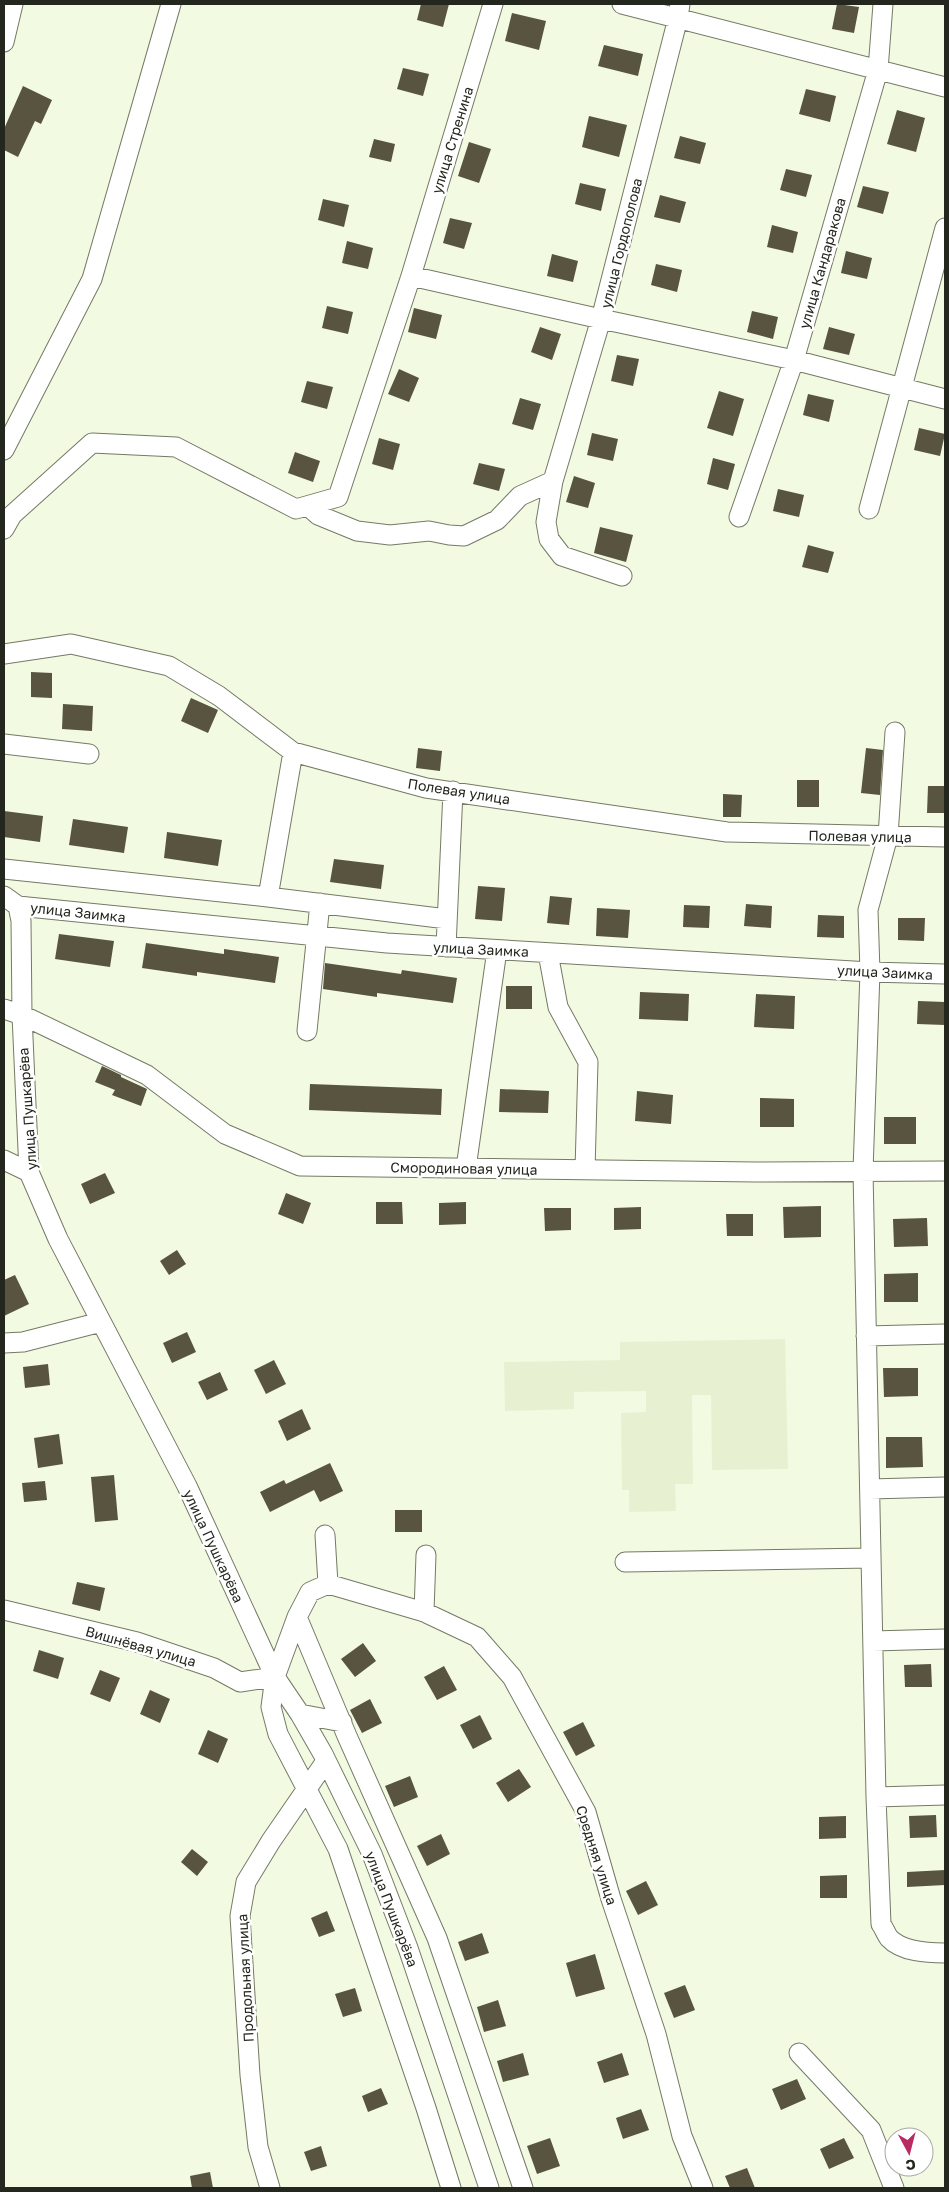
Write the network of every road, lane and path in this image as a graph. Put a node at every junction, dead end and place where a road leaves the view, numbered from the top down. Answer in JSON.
{"nodes":[{"id":1,"x":13,"y":4,"type":"edge"},
{"id":2,"x":171,"y":4,"type":"edge"},
{"id":3,"x":493,"y":4,"type":"edge"},
{"id":4,"x":622,"y":4,"type":"edge"},
{"id":5,"x":883,"y":4,"type":"edge"},
{"id":6,"x":679,"y":11,"type":"edge"},
{"id":7,"x":4,"y":42,"type":"edge"},
{"id":8,"x":878,"y":70,"type":"junction"},
{"id":9,"x":945,"y":87,"type":"edge"},
{"id":10,"x":945,"y":228,"type":"edge"},
{"id":11,"x":411,"y":276,"type":"junction"},
{"id":12,"x":601,"y":319,"type":"junction"},
{"id":13,"x":794,"y":360,"type":"junction"},
{"id":14,"x":901,"y":388,"type":"junction"},
{"id":15,"x":945,"y":399,"type":"edge"},
{"id":16,"x":4,"y":450,"type":"edge"},
{"id":17,"x":554,"y":481,"type":"junction"},
{"id":18,"x":308,"y":506,"type":"junction"},
{"id":19,"x":869,"y":509,"type":"dead end"},
{"id":20,"x":740,"y":517,"type":"dead end"},
{"id":21,"x":4,"y":529,"type":"edge"},
{"id":22,"x":622,"y":576,"type":"dead end"},
{"id":23,"x":4,"y":654,"type":"edge"},
{"id":24,"x":895,"y":732,"type":"dead end"},
{"id":25,"x":4,"y":744,"type":"edge"},
{"id":26,"x":293,"y":752,"type":"junction"},
{"id":27,"x":89,"y":754,"type":"dead end"},
{"id":28,"x":453,"y":791,"type":"junction"},
{"id":29,"x":888,"y":836,"type":"junction"},
{"id":30,"x":945,"y":837,"type":"edge"},
{"id":31,"x":4,"y":870,"type":"edge"},
{"id":32,"x":268,"y":897,"type":"junction"},
{"id":33,"x":11,"y":901,"type":"edge"},
{"id":34,"x":320,"y":903,"type":"junction"},
{"id":35,"x":447,"y":919,"type":"junction"},
{"id":36,"x":316,"y":936,"type":"junction"},
{"id":37,"x":446,"y":946,"type":"junction"},
{"id":38,"x":497,"y":950,"type":"junction"},
{"id":39,"x":548,"y":953,"type":"junction"},
{"id":40,"x":870,"y":972,"type":"junction"},
{"id":41,"x":945,"y":974,"type":"edge"},
{"id":42,"x":13,"y":1012,"type":"edge"},
{"id":43,"x":307,"y":1031,"type":"dead end"},
{"id":44,"x":4,"y":1160,"type":"edge"},
{"id":45,"x":466,"y":1168,"type":"junction"},
{"id":46,"x":585,"y":1170,"type":"junction"},
{"id":47,"x":863,"y":1171,"type":"junction"},
{"id":48,"x":945,"y":1171,"type":"edge"},
{"id":49,"x":29,"y":1172,"type":"junction"},
{"id":50,"x":101,"y":1322,"type":"junction"},
{"id":51,"x":945,"y":1334,"type":"edge"},
{"id":52,"x":866,"y":1336,"type":"junction"},
{"id":53,"x":4,"y":1343,"type":"edge"},
{"id":54,"x":945,"y":1487,"type":"edge"},
{"id":55,"x":870,"y":1489,"type":"junction"},
{"id":56,"x":325,"y":1535,"type":"dead end"},
{"id":57,"x":426,"y":1555,"type":"dead end"},
{"id":58,"x":871,"y":1558,"type":"junction"},
{"id":59,"x":625,"y":1562,"type":"dead end"},
{"id":60,"x":328,"y":1584,"type":"junction"},
{"id":61,"x":4,"y":1610,"type":"edge"},
{"id":62,"x":424,"y":1612,"type":"junction"},
{"id":63,"x":297,"y":1617,"type":"junction"},
{"id":64,"x":945,"y":1639,"type":"edge"},
{"id":65,"x":873,"y":1642,"type":"junction"},
{"id":66,"x":275,"y":1677,"type":"junction"},
{"id":67,"x":300,"y":1714,"type":"junction"},
{"id":68,"x":342,"y":1722,"type":"junction"},
{"id":69,"x":326,"y":1760,"type":"junction"},
{"id":70,"x":308,"y":1790,"type":"junction"},
{"id":71,"x":945,"y":1795,"type":"edge"},
{"id":72,"x":876,"y":1797,"type":"junction"},
{"id":73,"x":440,"y":1944,"type":"junction"},
{"id":74,"x":945,"y":1953,"type":"edge"},
{"id":75,"x":413,"y":1962,"type":"junction"},
{"id":76,"x":799,"y":2053,"type":"dead end"},
{"id":77,"x":270,"y":2188,"type":"edge"},
{"id":78,"x":451,"y":2188,"type":"edge"},
{"id":79,"x":489,"y":2188,"type":"edge"},
{"id":80,"x":523,"y":2188,"type":"edge"},
{"id":81,"x":703,"y":2188,"type":"edge"},
{"id":82,"x":894,"y":2188,"type":"edge"}],
"edges":[{"from":1,"to":7,"type":"street"},
{"from":2,"to":16,"type":"street"},
{"from":3,"to":11,"type":"street","name":"улица Стренина"},
{"from":4,"to":6,"type":"street"},
{"from":5,"to":8,"type":"street","name":"улица Кандаракова"},
{"from":6,"to":8,"type":"street"},
{"from":6,"to":12,"type":"street","name":"улица Гордополова"},
{"from":8,"to":9,"type":"street"},
{"from":8,"to":13,"type":"street","name":"улица Кандаракова"},
{"from":10,"to":14,"type":"street"},
{"from":11,"to":12,"type":"street"},
{"from":11,"to":18,"type":"street","name":"улица Стренина"},
{"from":12,"to":13,"type":"street"},
{"from":12,"to":17,"type":"street","name":"улица Гордополова"},
{"from":13,"to":14,"type":"street"},
{"from":13,"to":20,"type":"street","name":"улица Кандаракова"},
{"from":14,"to":15,"type":"street"},
{"from":14,"to":19,"type":"street"},
{"from":17,"to":18,"type":"street"},
{"from":17,"to":22,"type":"street","name":"улица Гордополова"},
{"from":18,"to":21,"type":"street"},
{"from":23,"to":26,"type":"street","name":"Полевая улица"},
{"from":24,"to":29,"type":"street"},
{"from":25,"to":27,"type":"street"},
{"from":26,"to":28,"type":"street","name":"Полевая улица"},
{"from":26,"to":32,"type":"street"},
{"from":28,"to":29,"type":"street","name":"Полевая улица"},
{"from":28,"to":35,"type":"street"},
{"from":29,"to":30,"type":"street","name":"Полевая улица"},
{"from":29,"to":40,"type":"street"},
{"from":31,"to":32,"type":"street"},
{"from":32,"to":34,"type":"street"},
{"from":33,"to":36,"type":"street","name":"улица Заимка"},
{"from":33,"to":42,"type":"street","name":"улица Пушкарёва"},
{"from":34,"to":35,"type":"street"},
{"from":34,"to":36,"type":"street"},
{"from":35,"to":37,"type":"street"},
{"from":36,"to":37,"type":"street","name":"улица Заимка"},
{"from":36,"to":43,"type":"street"},
{"from":37,"to":38,"type":"street","name":"улица Заимка"},
{"from":38,"to":39,"type":"street","name":"улица Заимка"},
{"from":38,"to":45,"type":"street"},
{"from":39,"to":40,"type":"street","name":"улица Заимка"},
{"from":39,"to":46,"type":"street"},
{"from":40,"to":41,"type":"street","name":"улица Заимка"},
{"from":40,"to":47,"type":"street"},
{"from":42,"to":45,"type":"street","name":"Смородиновая улица"},
{"from":42,"to":49,"type":"street","name":"улица Пушкарёва"},
{"from":44,"to":49,"type":"street"},
{"from":45,"to":46,"type":"street","name":"Смородиновая улица"},
{"from":46,"to":47,"type":"street","name":"Смородиновая улица"},
{"from":47,"to":48,"type":"street","name":"Смородиновая улица"},
{"from":47,"to":52,"type":"street"},
{"from":49,"to":50,"type":"street","name":"улица Пушкарёва"},
{"from":50,"to":53,"type":"street"},
{"from":50,"to":66,"type":"street","name":"улица Пушкарёва"},
{"from":51,"to":52,"type":"street"},
{"from":52,"to":55,"type":"street"},
{"from":54,"to":55,"type":"street"},
{"from":55,"to":58,"type":"street"},
{"from":56,"to":60,"type":"street"},
{"from":57,"to":62,"type":"street"},
{"from":58,"to":59,"type":"street"},
{"from":58,"to":65,"type":"street"},
{"from":60,"to":62,"type":"street","name":"Средняя улица"},
{"from":60,"to":63,"type":"street"},
{"from":61,"to":66,"type":"street","name":"Вишнёвая улица"},
{"from":62,"to":81,"type":"street","name":"Средняя улица"},
{"from":63,"to":66,"type":"street"},
{"from":63,"to":68,"type":"street"},
{"from":64,"to":65,"type":"street"},
{"from":65,"to":72,"type":"street"},
{"from":66,"to":67,"type":"street","name":"улица Пушкарёва"},
{"from":66,"to":70,"type":"street"},
{"from":67,"to":68,"type":"street"},
{"from":67,"to":69,"type":"street","name":"улица Пушкарёва"},
{"from":68,"to":73,"type":"street"},
{"from":69,"to":70,"type":"street","name":"Продольная улица"},
{"from":69,"to":75,"type":"street","name":"улица Пушкарёва"},
{"from":70,"to":77,"type":"street","name":"Продольная улица"},
{"from":70,"to":78,"type":"street"},
{"from":71,"to":72,"type":"street"},
{"from":72,"to":74,"type":"street"},
{"from":73,"to":75,"type":"street"},
{"from":73,"to":80,"type":"street"},
{"from":75,"to":79,"type":"street","name":"улица Пушкарёва"},
{"from":76,"to":82,"type":"street"}]}
